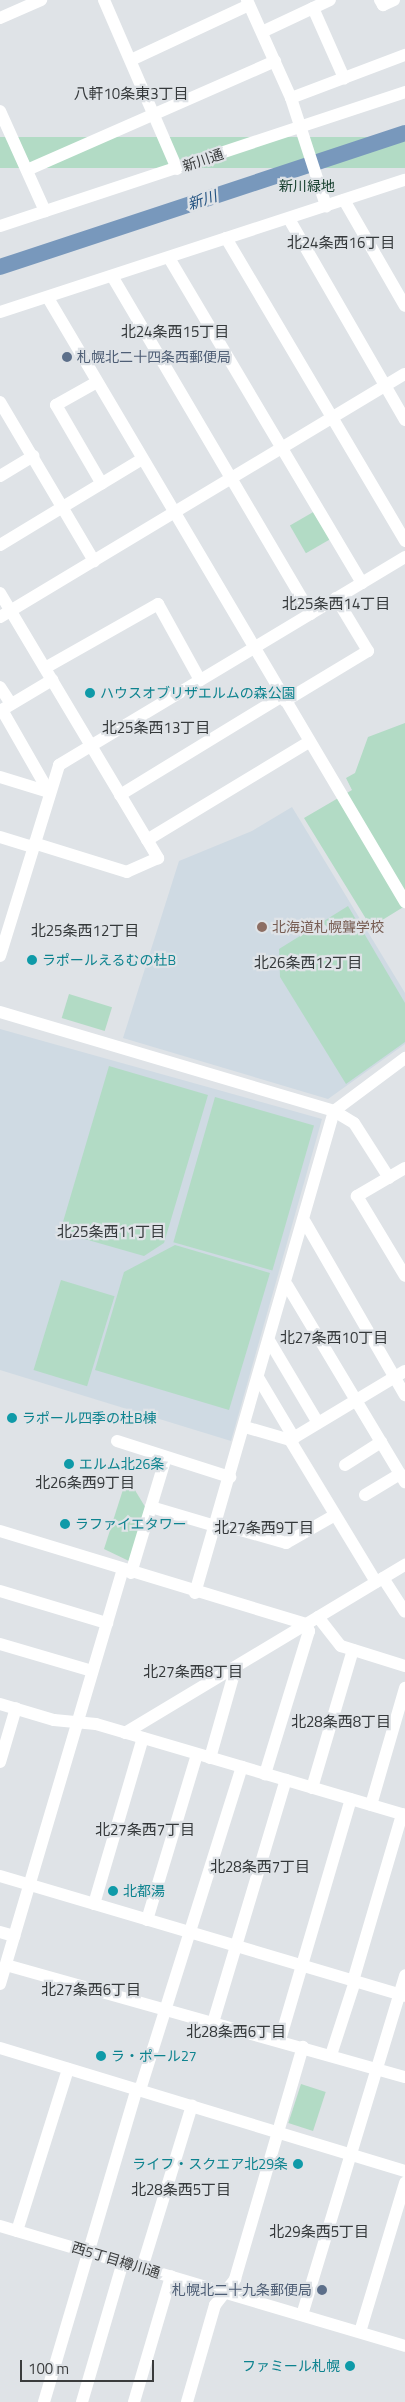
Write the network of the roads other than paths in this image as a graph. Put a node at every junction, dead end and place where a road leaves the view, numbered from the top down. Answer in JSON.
{"nodes":[{"id":1,"x":40,"y":0,"type":"edge"},
{"id":2,"x":104,"y":0,"type":"edge"},
{"id":3,"x":330,"y":0,"type":"edge"},
{"id":4,"x":380,"y":0,"type":"edge"},
{"id":5,"x":394,"y":0,"type":"edge"},
{"id":6,"x":248,"y":2,"type":"edge"},
{"id":7,"x":14,"y":6,"type":"edge"},
{"id":8,"x":313,"y":8,"type":"junction"},
{"id":9,"x":0,"y":18,"type":"edge"},
{"id":10,"x":262,"y":32,"type":"junction"},
{"id":11,"x":405,"y":56,"type":"edge"},
{"id":12,"x":131,"y":60,"type":"junction"},
{"id":13,"x":275,"y":61,"type":"junction"},
{"id":14,"x":344,"y":78,"type":"junction"},
{"id":15,"x":405,"y":92,"type":"edge"},
{"id":16,"x":291,"y":98,"type":"junction"},
{"id":17,"x":0,"y":111,"type":"edge"},
{"id":18,"x":154,"y":113,"type":"junction"},
{"id":19,"x":301,"y":127,"type":"junction"},
{"id":20,"x":177,"y":169,"type":"junction"},
{"id":21,"x":27,"y":170,"type":"junction"},
{"id":22,"x":404,"y":181,"type":"edge"},
{"id":23,"x":344,"y":200,"type":"junction"},
{"id":24,"x":326,"y":206,"type":"junction"},
{"id":25,"x":45,"y":211,"type":"junction"},
{"id":26,"x":289,"y":219,"type":"junction"},
{"id":27,"x":0,"y":226,"type":"edge"},
{"id":28,"x":226,"y":238,"type":"junction"},
{"id":29,"x":169,"y":258,"type":"junction"},
{"id":30,"x":112,"y":276,"type":"junction"},
{"id":31,"x":48,"y":298,"type":"junction"},
{"id":32,"x":405,"y":306,"type":"edge"},
{"id":33,"x":0,"y":312,"type":"edge"},
{"id":34,"x":405,"y":374,"type":"edge"},
{"id":35,"x":97,"y":382,"type":"junction"},
{"id":36,"x":385,"y":386,"type":"junction"},
{"id":37,"x":0,"y":402,"type":"edge"},
{"id":38,"x":332,"y":418,"type":"junction"},
{"id":39,"x":405,"y":420,"type":"edge"},
{"id":40,"x":282,"y":448,"type":"junction"},
{"id":41,"x":33,"y":456,"type":"junction"},
{"id":42,"x":142,"y":459,"type":"junction"},
{"id":43,"x":0,"y":476,"type":"edge"},
{"id":44,"x":231,"y":478,"type":"junction"},
{"id":45,"x":102,"y":484,"type":"junction"},
{"id":46,"x":63,"y":507,"type":"junction"},
{"id":47,"x":174,"y":512,"type":"junction"},
{"id":48,"x":405,"y":541,"type":"edge"},
{"id":49,"x":0,"y":545,"type":"edge"},
{"id":50,"x":405,"y":557,"type":"edge"},
{"id":51,"x":94,"y":561,"type":"junction"},
{"id":52,"x":362,"y":583,"type":"junction"},
{"id":53,"x":0,"y":593,"type":"edge"},
{"id":54,"x":336,"y":598,"type":"junction"},
{"id":55,"x":5,"y":614,"type":"edge"},
{"id":56,"x":311,"y":614,"type":"junction"},
{"id":57,"x":254,"y":648,"type":"junction"},
{"id":58,"x":45,"y":668,"type":"junction"},
{"id":59,"x":52,"y":680,"type":"junction"},
{"id":60,"x":200,"y":680,"type":"junction"},
{"id":61,"x":0,"y":686,"type":"edge"},
{"id":62,"x":284,"y":699,"type":"junction"},
{"id":63,"x":4,"y":708,"type":"edge"},
{"id":64,"x":309,"y":742,"type":"junction"},
{"id":65,"x":90,"y":745,"type":"junction"},
{"id":66,"x":0,"y":777,"type":"edge"},
{"id":67,"x":49,"y":792,"type":"junction"},
{"id":68,"x":120,"y":795,"type":"junction"},
{"id":69,"x":0,"y":837,"type":"edge"},
{"id":70,"x":147,"y":840,"type":"junction"},
{"id":71,"x":33,"y":845,"type":"junction"},
{"id":72,"x":405,"y":902,"type":"edge"},
{"id":73,"x":0,"y":956,"type":"edge"},
{"id":74,"x":0,"y":1012,"type":"edge"},
{"id":75,"x":405,"y":1058,"type":"edge"},
{"id":76,"x":334,"y":1111,"type":"junction"},
{"id":77,"x":405,"y":1168,"type":"edge"},
{"id":78,"x":389,"y":1178,"type":"junction"},
{"id":79,"x":304,"y":1222,"type":"junction"},
{"id":80,"x":404,"y":1270,"type":"edge"},
{"id":81,"x":287,"y":1285,"type":"junction"},
{"id":82,"x":270,"y":1342,"type":"junction"},
{"id":83,"x":400,"y":1374,"type":"edge"},
{"id":84,"x":259,"y":1379,"type":"junction"},
{"id":85,"x":405,"y":1395,"type":"edge"},
{"id":86,"x":355,"y":1401,"type":"junction"},
{"id":87,"x":318,"y":1423,"type":"junction"},
{"id":88,"x":245,"y":1427,"type":"junction"},
{"id":89,"x":292,"y":1439,"type":"junction"},
{"id":90,"x":117,"y":1441,"type":"dead end"},
{"id":91,"x":381,"y":1442,"type":"junction"},
{"id":92,"x":166,"y":1457,"type":"junction"},
{"id":93,"x":345,"y":1465,"type":"dead end"},
{"id":94,"x":230,"y":1477,"type":"junction"},
{"id":95,"x":403,"y":1478,"type":"edge"},
{"id":96,"x":365,"y":1496,"type":"dead end"},
{"id":97,"x":151,"y":1507,"type":"junction"},
{"id":98,"x":335,"y":1515,"type":"junction"},
{"id":99,"x":216,"y":1524,"type":"junction"},
{"id":100,"x":0,"y":1531,"type":"edge"},
{"id":101,"x":405,"y":1565,"type":"edge"},
{"id":102,"x":127,"y":1571,"type":"junction"},
{"id":103,"x":379,"y":1580,"type":"junction"},
{"id":104,"x":0,"y":1591,"type":"edge"},
{"id":105,"x":195,"y":1593,"type":"junction"},
{"id":106,"x":405,"y":1612,"type":"edge"},
{"id":107,"x":318,"y":1617,"type":"junction"},
{"id":108,"x":107,"y":1623,"type":"junction"},
{"id":109,"x":306,"y":1624,"type":"junction"},
{"id":110,"x":0,"y":1644,"type":"edge"},
{"id":111,"x":353,"y":1650,"type":"junction"},
{"id":112,"x":405,"y":1666,"type":"edge"},
{"id":113,"x":236,"y":1667,"type":"junction"},
{"id":114,"x":92,"y":1671,"type":"junction"},
{"id":115,"x":405,"y":1688,"type":"edge"},
{"id":116,"x":0,"y":1704,"type":"edge"},
{"id":117,"x":16,"y":1708,"type":"junction"},
{"id":118,"x":77,"y":1723,"type":"junction"},
{"id":119,"x":125,"y":1733,"type":"junction"},
{"id":120,"x":143,"y":1738,"type":"junction"},
{"id":121,"x":197,"y":1754,"type":"junction"},
{"id":122,"x":210,"y":1758,"type":"junction"},
{"id":123,"x":0,"y":1762,"type":"edge"},
{"id":124,"x":242,"y":1767,"type":"junction"},
{"id":125,"x":266,"y":1774,"type":"junction"},
{"id":126,"x":286,"y":1780,"type":"junction"},
{"id":127,"x":312,"y":1788,"type":"junction"},
{"id":128,"x":351,"y":1799,"type":"junction"},
{"id":129,"x":371,"y":1805,"type":"junction"},
{"id":130,"x":403,"y":1815,"type":"edge"},
{"id":131,"x":0,"y":1876,"type":"edge"},
{"id":132,"x":30,"y":1885,"type":"junction"},
{"id":133,"x":94,"y":1904,"type":"junction"},
{"id":134,"x":148,"y":1920,"type":"junction"},
{"id":135,"x":0,"y":1932,"type":"edge"},
{"id":136,"x":188,"y":1932,"type":"junction"},
{"id":137,"x":14,"y":1936,"type":"junction"},
{"id":138,"x":236,"y":1946,"type":"junction"},
{"id":139,"x":6,"y":1966,"type":"junction"},
{"id":140,"x":302,"y":1966,"type":"junction"},
{"id":141,"x":405,"y":1975,"type":"edge"},
{"id":142,"x":354,"y":1981,"type":"junction"},
{"id":143,"x":0,"y":1984,"type":"edge"},
{"id":144,"x":402,"y":1995,"type":"edge"},
{"id":145,"x":164,"y":2011,"type":"junction"},
{"id":146,"x":212,"y":2026,"type":"junction"},
{"id":147,"x":280,"y":2040,"type":"junction"},
{"id":148,"x":303,"y":2047,"type":"junction"},
{"id":149,"x":0,"y":2048,"type":"edge"},
{"id":150,"x":331,"y":2055,"type":"junction"},
{"id":151,"x":68,"y":2069,"type":"junction"},
{"id":152,"x":377,"y":2069,"type":"junction"},
{"id":153,"x":405,"y":2077,"type":"edge"},
{"id":154,"x":138,"y":2090,"type":"junction"},
{"id":155,"x":192,"y":2105,"type":"junction"},
{"id":156,"x":278,"y":2133,"type":"junction"},
{"id":157,"x":351,"y":2155,"type":"junction"},
{"id":158,"x":405,"y":2171,"type":"edge"},
{"id":159,"x":405,"y":2183,"type":"edge"},
{"id":160,"x":0,"y":2226,"type":"edge"},
{"id":161,"x":17,"y":2231,"type":"junction"},
{"id":162,"x":89,"y":2252,"type":"junction"},
{"id":163,"x":123,"y":2262,"type":"junction"},
{"id":164,"x":142,"y":2268,"type":"junction"},
{"id":165,"x":171,"y":2276,"type":"junction"},
{"id":166,"x":225,"y":2292,"type":"junction"},
{"id":167,"x":302,"y":2315,"type":"junction"},
{"id":168,"x":360,"y":2332,"type":"junction"},
{"id":169,"x":405,"y":2346,"type":"edge"},
{"id":170,"x":44,"y":2402,"type":"edge"},
{"id":171,"x":82,"y":2402,"type":"edge"},
{"id":172,"x":134,"y":2402,"type":"edge"},
{"id":173,"x":186,"y":2402,"type":"edge"}],
"edges":[{"from":1,"to":7,"type":"street"},
{"from":2,"to":12,"type":"street"},
{"from":3,"to":8,"type":"street"},
{"from":4,"to":5,"type":"street"},
{"from":6,"to":10,"type":"street"},
{"from":6,"to":12,"type":"street"},
{"from":7,"to":9,"type":"street"},
{"from":8,"to":10,"type":"street"},
{"from":8,"to":14,"type":"street"},
{"from":10,"to":13,"type":"street"},
{"from":11,"to":14,"type":"street"},
{"from":12,"to":18,"type":"street"},
{"from":13,"to":16,"type":"street"},
{"from":13,"to":18,"type":"street"},
{"from":14,"to":16,"type":"street"},
{"from":15,"to":19,"type":"street","name":"新川通"},
{"from":16,"to":19,"type":"street"},
{"from":17,"to":21,"type":"street"},
{"from":18,"to":20,"type":"street"},
{"from":18,"to":21,"type":"street"},
{"from":19,"to":20,"type":"street","name":"新川通"},
{"from":19,"to":24,"type":"street"},
{"from":20,"to":25,"type":"street","name":"新川通"},
{"from":21,"to":25,"type":"street"},
{"from":22,"to":23,"type":"street"},
{"from":23,"to":24,"type":"street"},
{"from":23,"to":32,"type":"street"},
{"from":24,"to":26,"type":"street"},
{"from":25,"to":27,"type":"street","name":"新川通"},
{"from":26,"to":28,"type":"street"},
{"from":26,"to":36,"type":"street"},
{"from":28,"to":29,"type":"street"},
{"from":28,"to":38,"type":"street"},
{"from":29,"to":30,"type":"street"},
{"from":29,"to":40,"type":"street"},
{"from":30,"to":31,"type":"street"},
{"from":30,"to":44,"type":"street"},
{"from":31,"to":33,"type":"street"},
{"from":31,"to":35,"type":"street"},
{"from":34,"to":36,"type":"street"},
{"from":35,"to":42,"type":"street"},
{"from":35,"to":45,"type":"street"},
{"from":36,"to":38,"type":"street"},
{"from":36,"to":39,"type":"street"},
{"from":37,"to":41,"type":"street"},
{"from":38,"to":40,"type":"street"},
{"from":38,"to":48,"type":"street"},
{"from":40,"to":44,"type":"street"},
{"from":40,"to":52,"type":"street"},
{"from":41,"to":43,"type":"street"},
{"from":41,"to":46,"type":"street"},
{"from":42,"to":45,"type":"street"},
{"from":42,"to":47,"type":"street"},
{"from":44,"to":47,"type":"street"},
{"from":44,"to":56,"type":"street"},
{"from":45,"to":46,"type":"street"},
{"from":46,"to":49,"type":"street"},
{"from":46,"to":51,"type":"street"},
{"from":47,"to":51,"type":"street"},
{"from":47,"to":57,"type":"street"},
{"from":50,"to":52,"type":"street"},
{"from":51,"to":55,"type":"street"},
{"from":52,"to":54,"type":"street"},
{"from":53,"to":55,"type":"street"},
{"from":54,"to":56,"type":"street"},
{"from":54,"to":62,"type":"street"},
{"from":55,"to":58,"type":"street"},
{"from":56,"to":57,"type":"street"},
{"from":57,"to":60,"type":"street"},
{"from":57,"to":62,"type":"street"},
{"from":58,"to":59,"type":"street"},
{"from":58,"to":60,"type":"street"},
{"from":59,"to":63,"type":"street"},
{"from":59,"to":65,"type":"street"},
{"from":60,"to":65,"type":"street"},
{"from":61,"to":63,"type":"street"},
{"from":62,"to":64,"type":"street"},
{"from":62,"to":68,"type":"street"},
{"from":63,"to":67,"type":"street"},
{"from":64,"to":70,"type":"street"},
{"from":64,"to":72,"type":"street"},
{"from":65,"to":67,"type":"street"},
{"from":65,"to":68,"type":"street"},
{"from":66,"to":67,"type":"street"},
{"from":67,"to":71,"type":"street"},
{"from":68,"to":70,"type":"street"},
{"from":69,"to":71,"type":"street"},
{"from":70,"to":71,"type":"street"},
{"from":71,"to":73,"type":"street"},
{"from":74,"to":76,"type":"street"},
{"from":75,"to":76,"type":"street"},
{"from":76,"to":78,"type":"street"},
{"from":76,"to":79,"type":"street"},
{"from":77,"to":78,"type":"street"},
{"from":78,"to":80,"type":"street"},
{"from":79,"to":81,"type":"street"},
{"from":79,"to":83,"type":"street"},
{"from":81,"to":82,"type":"street"},
{"from":81,"to":86,"type":"street"},
{"from":82,"to":84,"type":"street"},
{"from":82,"to":87,"type":"street"},
{"from":83,"to":85,"type":"street"},
{"from":83,"to":86,"type":"street"},
{"from":84,"to":88,"type":"street"},
{"from":84,"to":89,"type":"street"},
{"from":86,"to":87,"type":"street"},
{"from":86,"to":91,"type":"street"},
{"from":87,"to":89,"type":"street"},
{"from":88,"to":89,"type":"street"},
{"from":88,"to":94,"type":"street"},
{"from":89,"to":98,"type":"street"},
{"from":90,"to":92,"type":"street"},
{"from":91,"to":93,"type":"street"},
{"from":91,"to":95,"type":"street"},
{"from":92,"to":94,"type":"street"},
{"from":92,"to":97,"type":"street"},
{"from":94,"to":99,"type":"street"},
{"from":95,"to":96,"type":"street"},
{"from":97,"to":99,"type":"street"},
{"from":97,"to":102,"type":"street"},
{"from":98,"to":99,"type":"street"},
{"from":98,"to":103,"type":"street"},
{"from":99,"to":105,"type":"street"},
{"from":100,"to":102,"type":"street"},
{"from":101,"to":103,"type":"street"},
{"from":102,"to":105,"type":"street"},
{"from":102,"to":108,"type":"street"},
{"from":103,"to":106,"type":"street"},
{"from":103,"to":107,"type":"street"},
{"from":104,"to":108,"type":"street"},
{"from":105,"to":109,"type":"street"},
{"from":107,"to":109,"type":"street"},
{"from":107,"to":111,"type":"street"},
{"from":108,"to":114,"type":"street"},
{"from":109,"to":113,"type":"street"},
{"from":109,"to":125,"type":"street"},
{"from":110,"to":114,"type":"street"},
{"from":111,"to":112,"type":"street"},
{"from":111,"to":127,"type":"street"},
{"from":113,"to":119,"type":"street"},
{"from":113,"to":122,"type":"street"},
{"from":114,"to":118,"type":"street"},
{"from":115,"to":129,"type":"street"},
{"from":116,"to":117,"type":"street"},
{"from":117,"to":118,"type":"street"},
{"from":117,"to":123,"type":"street"},
{"from":118,"to":119,"type":"street"},
{"from":118,"to":132,"type":"street"},
{"from":119,"to":120,"type":"street"},
{"from":120,"to":121,"type":"street"},
{"from":120,"to":133,"type":"street"},
{"from":121,"to":122,"type":"street"},
{"from":121,"to":134,"type":"street"},
{"from":122,"to":124,"type":"street"},
{"from":124,"to":125,"type":"street"},
{"from":124,"to":136,"type":"street"},
{"from":125,"to":126,"type":"street"},
{"from":126,"to":127,"type":"street"},
{"from":126,"to":138,"type":"street"},
{"from":127,"to":128,"type":"street"},
{"from":128,"to":129,"type":"street"},
{"from":128,"to":140,"type":"street"},
{"from":129,"to":130,"type":"street"},
{"from":130,"to":142,"type":"street"},
{"from":131,"to":132,"type":"street"},
{"from":132,"to":133,"type":"street"},
{"from":132,"to":137,"type":"street"},
{"from":133,"to":134,"type":"street"},
{"from":134,"to":136,"type":"street"},
{"from":135,"to":137,"type":"street"},
{"from":136,"to":138,"type":"street"},
{"from":136,"to":145,"type":"street"},
{"from":137,"to":139,"type":"street"},
{"from":138,"to":140,"type":"street"},
{"from":138,"to":146,"type":"street"},
{"from":139,"to":143,"type":"street"},
{"from":139,"to":145,"type":"street"},
{"from":140,"to":142,"type":"street"},
{"from":140,"to":147,"type":"street"},
{"from":141,"to":144,"type":"street"},
{"from":142,"to":144,"type":"street"},
{"from":142,"to":150,"type":"street"},
{"from":144,"to":152,"type":"street"},
{"from":145,"to":146,"type":"street"},
{"from":145,"to":154,"type":"street"},
{"from":146,"to":147,"type":"street"},
{"from":147,"to":148,"type":"street"},
{"from":148,"to":150,"type":"street"},
{"from":148,"to":156,"type":"street"},
{"from":149,"to":151,"type":"street"},
{"from":150,"to":152,"type":"street"},
{"from":151,"to":154,"type":"street"},
{"from":151,"to":161,"type":"street"},
{"from":152,"to":153,"type":"street"},
{"from":152,"to":157,"type":"street"},
{"from":154,"to":155,"type":"street"},
{"from":154,"to":162,"type":"street"},
{"from":155,"to":156,"type":"street"},
{"from":155,"to":164,"type":"street"},
{"from":156,"to":157,"type":"street"},
{"from":156,"to":166,"type":"street"},
{"from":157,"to":158,"type":"street"},
{"from":157,"to":167,"type":"street"},
{"from":159,"to":168,"type":"street"},
{"from":160,"to":161,"type":"street","name":"西5丁目樽川通"},
{"from":161,"to":162,"type":"street","name":"西5丁目樽川通"},
{"from":162,"to":163,"type":"street","name":"西5丁目樽川通"},
{"from":162,"to":170,"type":"street"},
{"from":163,"to":164,"type":"street","name":"西5丁目樽川通"},
{"from":163,"to":171,"type":"street"},
{"from":164,"to":165,"type":"street","name":"西5丁目樽川通"},
{"from":165,"to":166,"type":"street","name":"西5丁目樽川通"},
{"from":165,"to":172,"type":"street"},
{"from":166,"to":167,"type":"street","name":"西5丁目樽川通"},
{"from":166,"to":173,"type":"street"},
{"from":167,"to":168,"type":"street","name":"西5丁目樽川通"},
{"from":168,"to":169,"type":"street","name":"西5丁目樽川通"}]}
